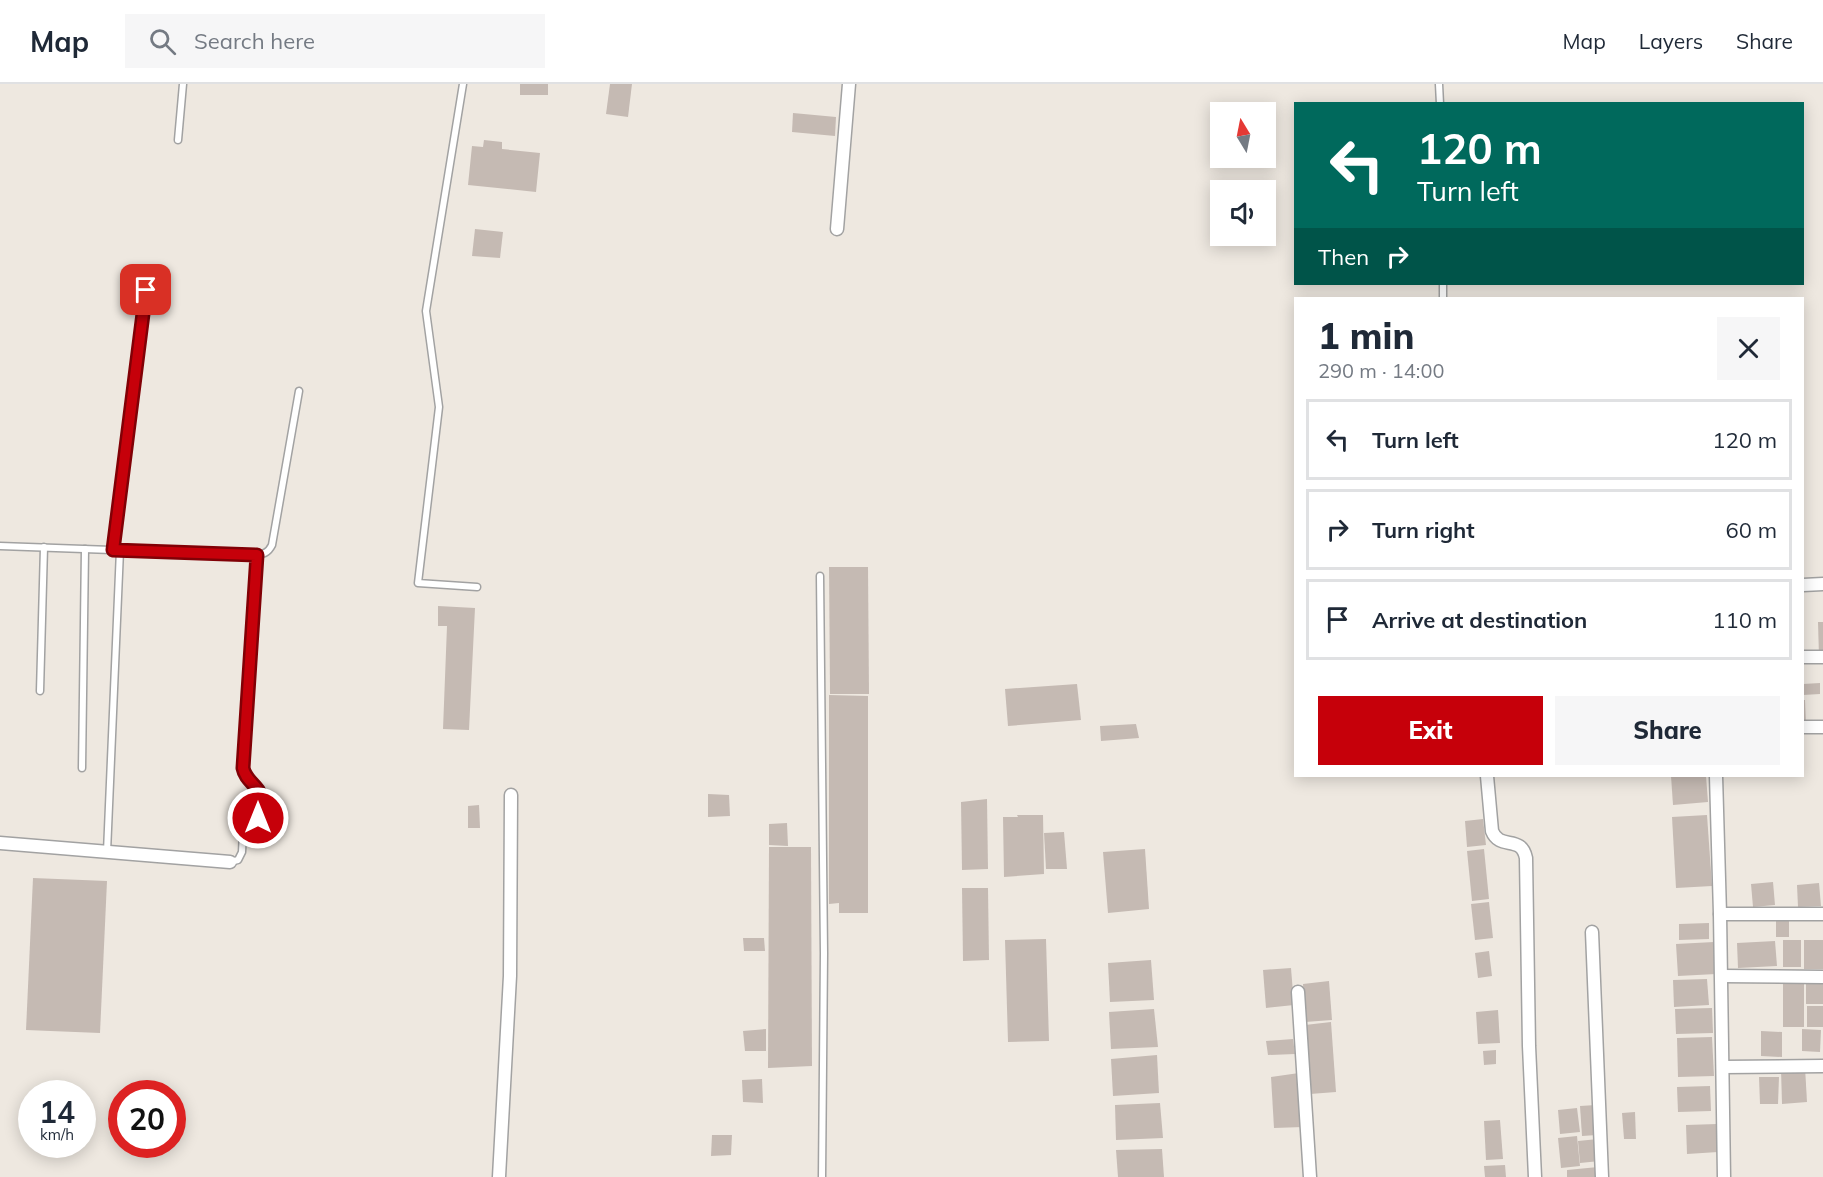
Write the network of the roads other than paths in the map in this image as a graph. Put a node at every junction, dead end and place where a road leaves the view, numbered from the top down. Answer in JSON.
{"nodes":[{"id":1,"x":183,"y":84,"type":"edge"},
{"id":2,"x":463,"y":84,"type":"edge"},
{"id":3,"x":849,"y":84,"type":"edge"},
{"id":4,"x":1439,"y":84,"type":"edge"},
{"id":5,"x":1440,"y":102,"type":"edge"},
{"id":6,"x":178,"y":140,"type":"dead end"},
{"id":7,"x":837,"y":229,"type":"dead end"},
{"id":8,"x":146,"y":290,"type":"dead end"},
{"id":9,"x":299,"y":391,"type":"dead end"},
{"id":10,"x":0,"y":546,"type":"edge"},
{"id":11,"x":44,"y":548,"type":"junction"},
{"id":12,"x":85,"y":549,"type":"junction"},
{"id":13,"x":117,"y":550,"type":"junction"},
{"id":14,"x":257,"y":555,"type":"junction"},
{"id":15,"x":820,"y":576,"type":"dead end"},
{"id":16,"x":1823,"y":584,"type":"edge"},
{"id":17,"x":1804,"y":585,"type":"edge"},
{"id":18,"x":477,"y":587,"type":"dead end"},
{"id":19,"x":1804,"y":657,"type":"edge"},
{"id":20,"x":1823,"y":657,"type":"edge"},
{"id":21,"x":40,"y":691,"type":"dead end"},
{"id":22,"x":1804,"y":727,"type":"edge"},
{"id":23,"x":1823,"y":727,"type":"edge"},
{"id":24,"x":82,"y":768,"type":"dead end"},
{"id":25,"x":1487,"y":777,"type":"edge"},
{"id":26,"x":1716,"y":777,"type":"edge"},
{"id":27,"x":511,"y":795,"type":"dead end"},
{"id":28,"x":0,"y":843,"type":"edge"},
{"id":29,"x":107,"y":852,"type":"junction"},
{"id":30,"x":230,"y":862,"type":"joint"},
{"id":31,"x":1720,"y":914,"type":"junction"},
{"id":32,"x":1823,"y":914,"type":"edge"},
{"id":33,"x":1592,"y":932,"type":"dead end"},
{"id":34,"x":1722,"y":976,"type":"junction"},
{"id":35,"x":1823,"y":977,"type":"edge"},
{"id":36,"x":1298,"y":992,"type":"dead end"},
{"id":37,"x":1823,"y":1066,"type":"edge"},
{"id":38,"x":1724,"y":1067,"type":"junction"},
{"id":39,"x":500,"y":1177,"type":"edge"},
{"id":40,"x":822,"y":1177,"type":"edge"},
{"id":41,"x":1310,"y":1177,"type":"edge"},
{"id":42,"x":1535,"y":1177,"type":"edge"},
{"id":43,"x":1602,"y":1177,"type":"edge"},
{"id":44,"x":1724,"y":1177,"type":"edge"}],
"edges":[{"from":1,"to":6,"type":"lane"},
{"from":2,"to":18,"type":"lane"},
{"from":3,"to":7,"type":"street"},
{"from":4,"to":5,"type":"lane"},
{"from":8,"to":13,"type":"lane"},
{"from":9,"to":14,"type":"lane"},
{"from":10,"to":11,"type":"lane"},
{"from":11,"to":12,"type":"lane"},
{"from":11,"to":21,"type":"lane"},
{"from":12,"to":13,"type":"lane"},
{"from":12,"to":24,"type":"lane"},
{"from":13,"to":14,"type":"lane"},
{"from":13,"to":29,"type":"lane"},
{"from":14,"to":30,"type":"lane"},
{"from":15,"to":40,"type":"lane"},
{"from":16,"to":17,"type":"street"},
{"from":19,"to":20,"type":"street"},
{"from":22,"to":23,"type":"street"},
{"from":25,"to":42,"type":"street"},
{"from":26,"to":31,"type":"street"},
{"from":27,"to":39,"type":"street"},
{"from":28,"to":29,"type":"street"},
{"from":29,"to":30,"type":"street"},
{"from":31,"to":32,"type":"street"},
{"from":31,"to":34,"type":"street"},
{"from":33,"to":43,"type":"street"},
{"from":34,"to":35,"type":"street"},
{"from":34,"to":38,"type":"street"},
{"from":36,"to":41,"type":"street"},
{"from":37,"to":38,"type":"street"},
{"from":38,"to":44,"type":"street"}]}
